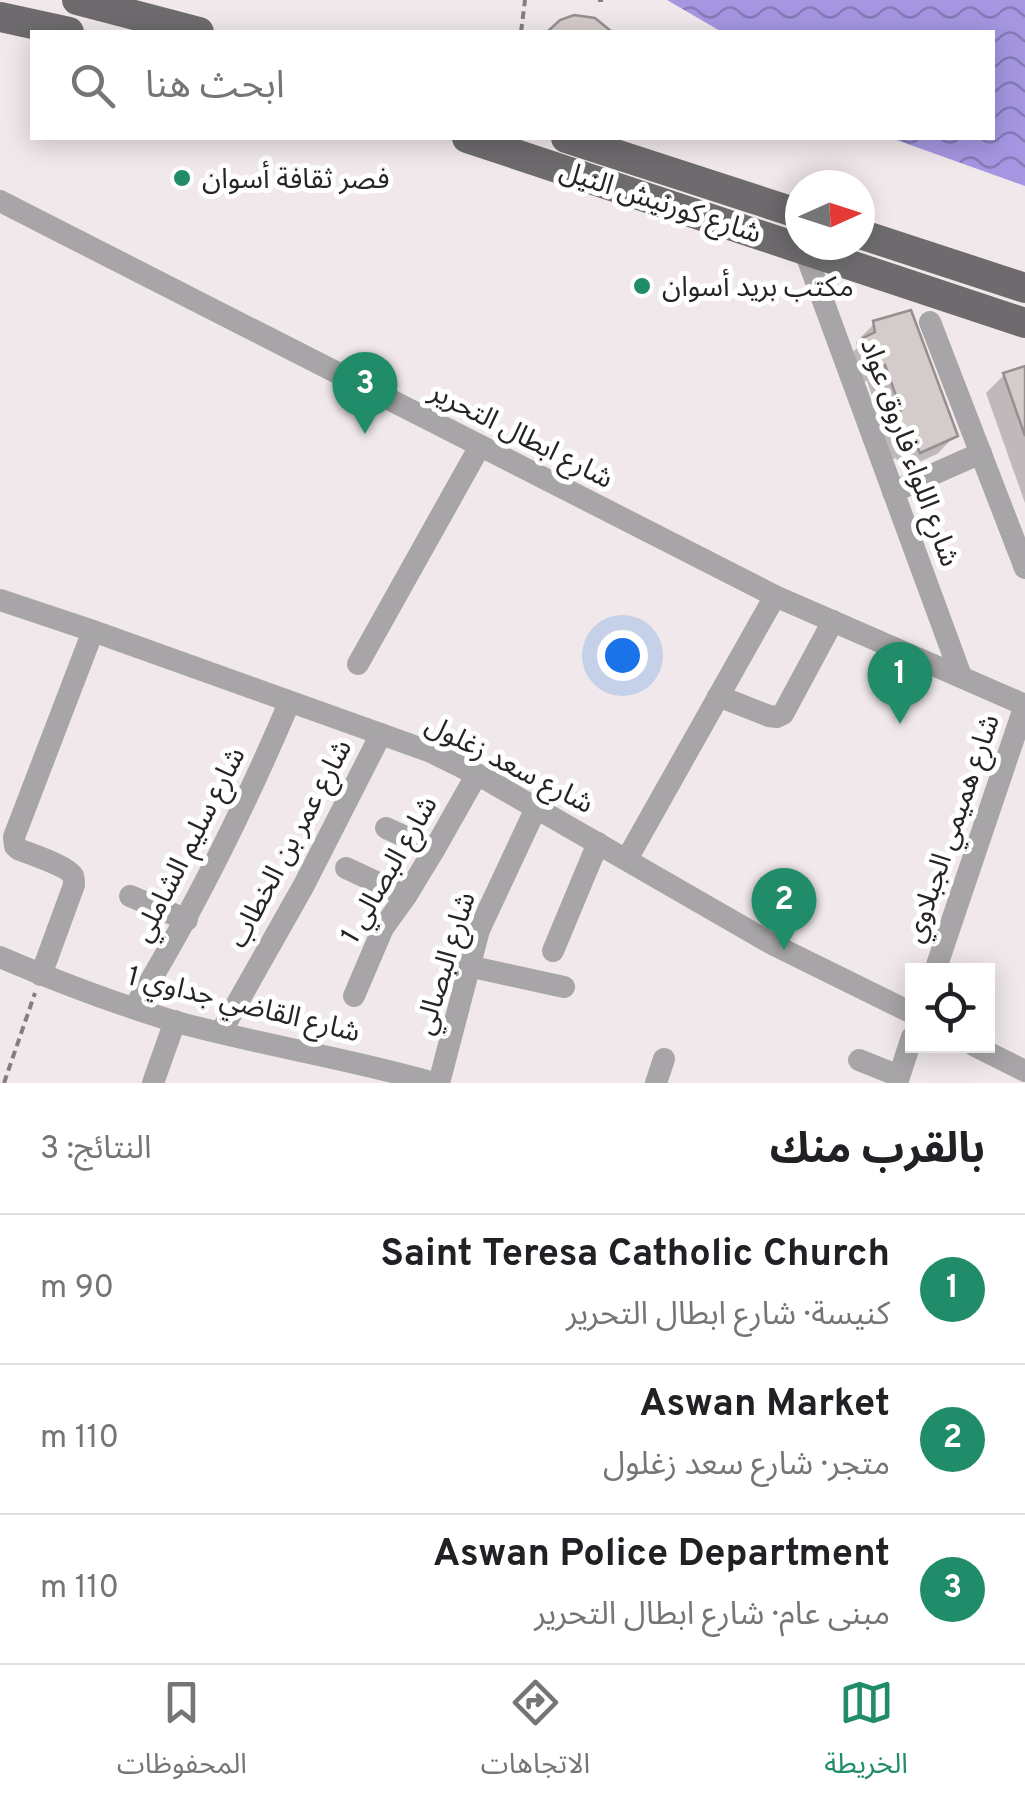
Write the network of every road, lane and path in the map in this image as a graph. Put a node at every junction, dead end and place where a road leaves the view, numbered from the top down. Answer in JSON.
{"nodes":[{"id":1,"x":77,"y":0,"type":"edge"},
{"id":2,"x":525,"y":0,"type":"edge"},
{"id":3,"x":0,"y":16,"type":"edge"},
{"id":4,"x":61,"y":30,"type":"edge"},
{"id":5,"x":191,"y":30,"type":"edge"},
{"id":6,"x":521,"y":30,"type":"edge"},
{"id":7,"x":472,"y":140,"type":"edge"},
{"id":8,"x":572,"y":140,"type":"edge"},
{"id":9,"x":0,"y":200,"type":"edge"},
{"id":10,"x":785,"y":209,"type":"edge"},
{"id":11,"x":875,"y":239,"type":"edge"},
{"id":12,"x":785,"y":243,"type":"edge"},
{"id":13,"x":808,"y":260,"type":"edge"},
{"id":14,"x":837,"y":260,"type":"edge"},
{"id":15,"x":1025,"y":288,"type":"edge"},
{"id":16,"x":930,"y":322,"type":"dead end"},
{"id":17,"x":1025,"y":323,"type":"edge"},
{"id":18,"x":480,"y":446,"type":"junction"},
{"id":19,"x":981,"y":453,"type":"junction"},
{"id":20,"x":893,"y":492,"type":"junction"},
{"id":21,"x":1020,"y":540,"type":"edge"},
{"id":22,"x":1025,"y":568,"type":"edge"},
{"id":23,"x":775,"y":596,"type":"junction"},
{"id":24,"x":0,"y":600,"type":"edge"},
{"id":25,"x":833,"y":621,"type":"junction"},
{"id":26,"x":93,"y":631,"type":"junction"},
{"id":27,"x":358,"y":664,"type":"dead end"},
{"id":28,"x":961,"y":676,"type":"junction"},
{"id":29,"x":718,"y":696,"type":"junction"},
{"id":30,"x":289,"y":702,"type":"junction"},
{"id":31,"x":1025,"y":705,"type":"edge"},
{"id":32,"x":381,"y":734,"type":"junction"},
{"id":33,"x":477,"y":774,"type":"junction"},
{"id":34,"x":536,"y":808,"type":"junction"},
{"id":35,"x":386,"y":828,"type":"dead end"},
{"id":36,"x":598,"y":843,"type":"junction"},
{"id":37,"x":434,"y":850,"type":"junction"},
{"id":38,"x":626,"y":859,"type":"junction"},
{"id":39,"x":346,"y":868,"type":"dead end"},
{"id":40,"x":130,"y":896,"type":"dead end"},
{"id":41,"x":406,"y":896,"type":"junction"},
{"id":42,"x":186,"y":920,"type":"junction"},
{"id":43,"x":553,"y":950,"type":"dead end"},
{"id":44,"x":0,"y":956,"type":"edge"},
{"id":45,"x":937,"y":963,"type":"edge"},
{"id":46,"x":468,"y":966,"type":"junction"},
{"id":47,"x":41,"y":975,"type":"junction"},
{"id":48,"x":564,"y":986,"type":"dead end"},
{"id":49,"x":354,"y":996,"type":"dead end"},
{"id":50,"x":134,"y":1008,"type":"junction"},
{"id":51,"x":905,"y":1010,"type":"edge"},
{"id":52,"x":175,"y":1021,"type":"junction"},
{"id":53,"x":221,"y":1032,"type":"junction"},
{"id":54,"x":906,"y":1053,"type":"edge"},
{"id":55,"x":989,"y":1053,"type":"edge"},
{"id":56,"x":664,"y":1059,"type":"dead end"},
{"id":57,"x":860,"y":1060,"type":"dead end"},
{"id":58,"x":1025,"y":1071,"type":"edge"},
{"id":59,"x":898,"y":1079,"type":"edge"},
{"id":60,"x":4,"y":1083,"type":"edge"},
{"id":61,"x":152,"y":1083,"type":"edge"},
{"id":62,"x":436,"y":1083,"type":"edge"},
{"id":63,"x":656,"y":1083,"type":"edge"}],
"edges":[{"from":1,"to":5,"type":"main road"},
{"from":2,"to":6,"type":"path"},
{"from":3,"to":4,"type":"main road"},
{"from":7,"to":12,"type":"main road","name":"شارع كورنيش النيل"},
{"from":8,"to":10,"type":"main road","name":"شارع كورنيش النيل"},
{"from":9,"to":18,"type":"street","name":"شارع ابطال التحرير"},
{"from":11,"to":15,"type":"main road"},
{"from":13,"to":20,"type":"street","name":"شارع اللواء فاروق عواد"},
{"from":14,"to":17,"type":"main road","name":"شارع كورنيش النيل"},
{"from":16,"to":19,"type":"street"},
{"from":18,"to":23,"type":"street","name":"شارع ابطال التحرير"},
{"from":18,"to":27,"type":"street"},
{"from":19,"to":20,"type":"street"},
{"from":19,"to":21,"type":"street"},
{"from":20,"to":28,"type":"street","name":"شارع اللواء فاروق عواد"},
{"from":21,"to":22,"type":"street"},
{"from":23,"to":25,"type":"street","name":"شارع ابطال التحرير"},
{"from":23,"to":29,"type":"street"},
{"from":24,"to":26,"type":"street","name":"شارع سعد زغلول"},
{"from":25,"to":28,"type":"street","name":"شارع ابطال التحرير"},
{"from":25,"to":29,"type":"street"},
{"from":26,"to":30,"type":"street","name":"شارع سعد زغلول"},
{"from":26,"to":47,"type":"street"},
{"from":28,"to":31,"type":"street","name":"شارع ابطال التحرير"},
{"from":29,"to":38,"type":"street"},
{"from":30,"to":32,"type":"street","name":"شارع سعد زغلول"},
{"from":30,"to":42,"type":"street","name":"شارع سليم الشاملي"},
{"from":31,"to":45,"type":"street","name":"شارع هميمي الجبلاوي"},
{"from":32,"to":33,"type":"street","name":"شارع سعد زغلول"},
{"from":32,"to":53,"type":"street","name":"شارع عمر بن الخطاب"},
{"from":33,"to":34,"type":"street","name":"شارع سعد زغلول"},
{"from":33,"to":37,"type":"street","name":"شارع البصالي 1"},
{"from":34,"to":36,"type":"street","name":"شارع سعد زغلول"},
{"from":34,"to":46,"type":"street","name":"شارع البصالي"},
{"from":35,"to":37,"type":"street"},
{"from":36,"to":38,"type":"street","name":"شارع سعد زغلول"},
{"from":36,"to":43,"type":"street"},
{"from":37,"to":41,"type":"street","name":"شارع البصالي 1"},
{"from":38,"to":51,"type":"street","name":"شارع سعد زغلول"},
{"from":39,"to":41,"type":"street"},
{"from":40,"to":42,"type":"street"},
{"from":41,"to":49,"type":"street","name":"شارع البصالي 1"},
{"from":42,"to":50,"type":"street","name":"شارع سليم الشاملي"},
{"from":44,"to":47,"type":"street","name":"شارع القاضي جداوي 1"},
{"from":46,"to":48,"type":"street"},
{"from":46,"to":62,"type":"street","name":"شارع البصالي"},
{"from":47,"to":50,"type":"street","name":"شارع القاضي جداوي 1"},
{"from":47,"to":60,"type":"path"},
{"from":50,"to":52,"type":"street","name":"شارع القاضي جداوي 1"},
{"from":52,"to":53,"type":"street","name":"شارع القاضي جداوي 1"},
{"from":52,"to":61,"type":"street"},
{"from":53,"to":62,"type":"street","name":"شارع القاضي جداوي 1"},
{"from":54,"to":59,"type":"street"},
{"from":55,"to":58,"type":"street"},
{"from":56,"to":63,"type":"street"},
{"from":57,"to":59,"type":"street"}]}
